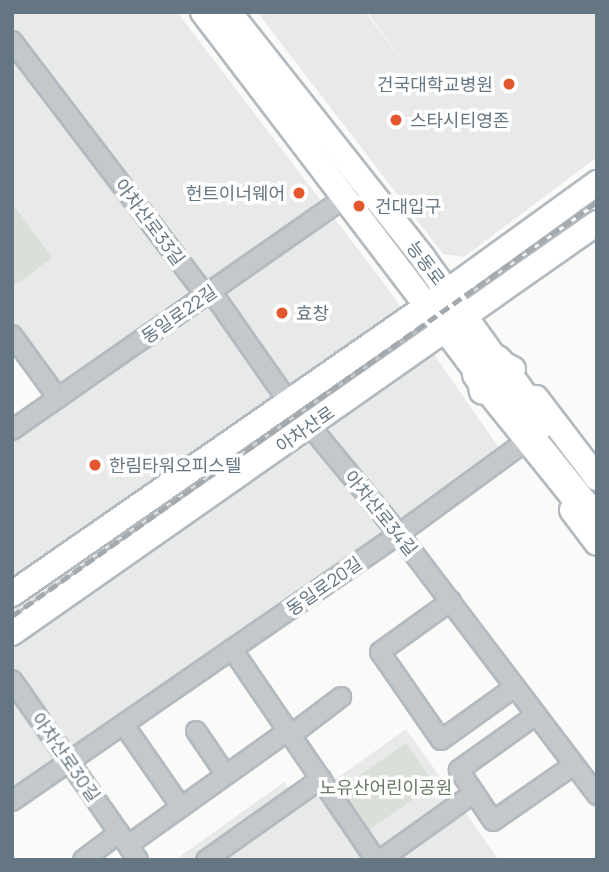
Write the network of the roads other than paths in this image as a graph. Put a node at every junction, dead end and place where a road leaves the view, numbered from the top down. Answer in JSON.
{"nodes":[{"id":1,"x":203,"y":12,"type":"edge"},
{"id":2,"x":229,"y":12,"type":"edge"},
{"id":3,"x":12,"y":41,"type":"edge"},
{"id":4,"x":597,"y":183,"type":"edge"},
{"id":5,"x":346,"y":197,"type":"junction"},
{"id":6,"x":597,"y":223,"type":"edge"},
{"id":7,"x":448,"y":292,"type":"junction"},
{"id":8,"x":208,"y":294,"type":"junction"},
{"id":9,"x":427,"y":306,"type":"junction"},
{"id":10,"x":456,"y":323,"type":"junction"},
{"id":11,"x":12,"y":335,"type":"edge"},
{"id":12,"x":391,"y":340,"type":"junction"},
{"id":13,"x":414,"y":352,"type":"junction"},
{"id":14,"x":487,"y":367,"type":"junction"},
{"id":15,"x":58,"y":398,"type":"junction"},
{"id":16,"x":288,"y":401,"type":"junction"},
{"id":17,"x":310,"y":426,"type":"junction"},
{"id":18,"x":12,"y":430,"type":"edge"},
{"id":19,"x":522,"y":444,"type":"junction"},
{"id":20,"x":597,"y":478,"type":"edge"},
{"id":21,"x":597,"y":499,"type":"edge"},
{"id":22,"x":597,"y":522,"type":"edge"},
{"id":23,"x":399,"y":534,"type":"junction"},
{"id":24,"x":597,"y":543,"type":"edge"},
{"id":25,"x":24,"y":600,"type":"edge"},
{"id":26,"x":451,"y":601,"type":"junction"},
{"id":27,"x":12,"y":633,"type":"edge"},
{"id":28,"x":232,"y":649,"type":"junction"},
{"id":29,"x":12,"y":680,"type":"edge"},
{"id":30,"x":515,"y":687,"type":"junction"},
{"id":31,"x":341,"y":697,"type":"dead end"},
{"id":32,"x":536,"y":715,"type":"junction"},
{"id":33,"x":124,"y":725,"type":"junction"},
{"id":34,"x":196,"y":731,"type":"dead end"},
{"id":35,"x":290,"y":733,"type":"junction"},
{"id":36,"x":68,"y":760,"type":"junction"},
{"id":37,"x":574,"y":765,"type":"junction"},
{"id":38,"x":226,"y":775,"type":"junction"},
{"id":39,"x":321,"y":779,"type":"junction"},
{"id":40,"x":474,"y":793,"type":"junction"},
{"id":41,"x":597,"y":795,"type":"edge"},
{"id":42,"x":12,"y":801,"type":"edge"},
{"id":43,"x":181,"y":807,"type":"junction"},
{"id":44,"x":128,"y":846,"type":"edge"},
{"id":45,"x":374,"y":859,"type":"edge"},
{"id":46,"x":83,"y":860,"type":"edge"},
{"id":47,"x":206,"y":860,"type":"edge"}],
"edges":[{"from":1,"to":5,"type":"main road","name":"능동로"},
{"from":2,"to":7,"type":"main road","name":"능동로"},
{"from":3,"to":8,"type":"street","name":"아차산로33길"},
{"from":4,"to":7,"type":"main road","name":"아차산로"},
{"from":5,"to":8,"type":"street","name":"동일로22길"},
{"from":5,"to":9,"type":"main road","name":"능동로"},
{"from":6,"to":10,"type":"main road","name":"아차산로"},
{"from":7,"to":9,"type":"main road","name":"아차산로"},
{"from":7,"to":10,"type":"main road","name":"능동로"},
{"from":8,"to":15,"type":"street","name":"동일로22길"},
{"from":8,"to":16,"type":"street","name":"아차산로33길"},
{"from":9,"to":10,"type":"main road","name":"능동로"},
{"from":9,"to":12,"type":"main road","name":"아차산로"},
{"from":10,"to":13,"type":"main road","name":"아차산로"},
{"from":10,"to":14,"type":"main road","name":"능동로"},
{"from":11,"to":15,"type":"street"},
{"from":12,"to":13,"type":"main road"},
{"from":12,"to":16,"type":"main road","name":"아차산로"},
{"from":12,"to":25,"type":"main road"},
{"from":13,"to":17,"type":"main road","name":"아차산로"},
{"from":14,"to":19,"type":"main road","name":"능동로"},
{"from":14,"to":20,"type":"main road","name":"능동로"},
{"from":14,"to":21,"type":"highway"},
{"from":14,"to":22,"type":"highway","name":"능동로"},
{"from":15,"to":18,"type":"street","name":"동일로22길"},
{"from":16,"to":25,"type":"main road","name":"아차산로"},
{"from":17,"to":23,"type":"street","name":"아차산로34길"},
{"from":17,"to":25,"type":"main road","name":"아차산로"},
{"from":19,"to":23,"type":"street","name":"동일로20길"},
{"from":19,"to":24,"type":"main road","name":"능동로"},
{"from":23,"to":26,"type":"street","name":"아차산로34길"},
{"from":23,"to":28,"type":"street","name":"동일로20길"},
{"from":25,"to":27,"type":"main road","name":"아차산로"},
{"from":26,"to":30,"type":"street","name":"아차산로34길"},
{"from":26,"to":30,"type":"street"},
{"from":28,"to":33,"type":"street","name":"동일로20길"},
{"from":28,"to":35,"type":"street"},
{"from":29,"to":36,"type":"street","name":"아차산로30길"},
{"from":30,"to":32,"type":"street","name":"아차산로34길"},
{"from":31,"to":35,"type":"street"},
{"from":32,"to":37,"type":"street","name":"아차산로34길"},
{"from":32,"to":40,"type":"street"},
{"from":33,"to":36,"type":"street","name":"동일로20길"},
{"from":33,"to":43,"type":"street"},
{"from":34,"to":38,"type":"street"},
{"from":35,"to":38,"type":"street"},
{"from":35,"to":39,"type":"street"},
{"from":36,"to":42,"type":"street","name":"동일로20길"},
{"from":36,"to":44,"type":"street","name":"아차산로30길"},
{"from":37,"to":40,"type":"street"},
{"from":37,"to":41,"type":"street","name":"아차산로34길"},
{"from":38,"to":43,"type":"street"},
{"from":39,"to":45,"type":"street"},
{"from":39,"to":47,"type":"street"},
{"from":40,"to":45,"type":"street"},
{"from":43,"to":44,"type":"street"},
{"from":44,"to":46,"type":"street"}]}
